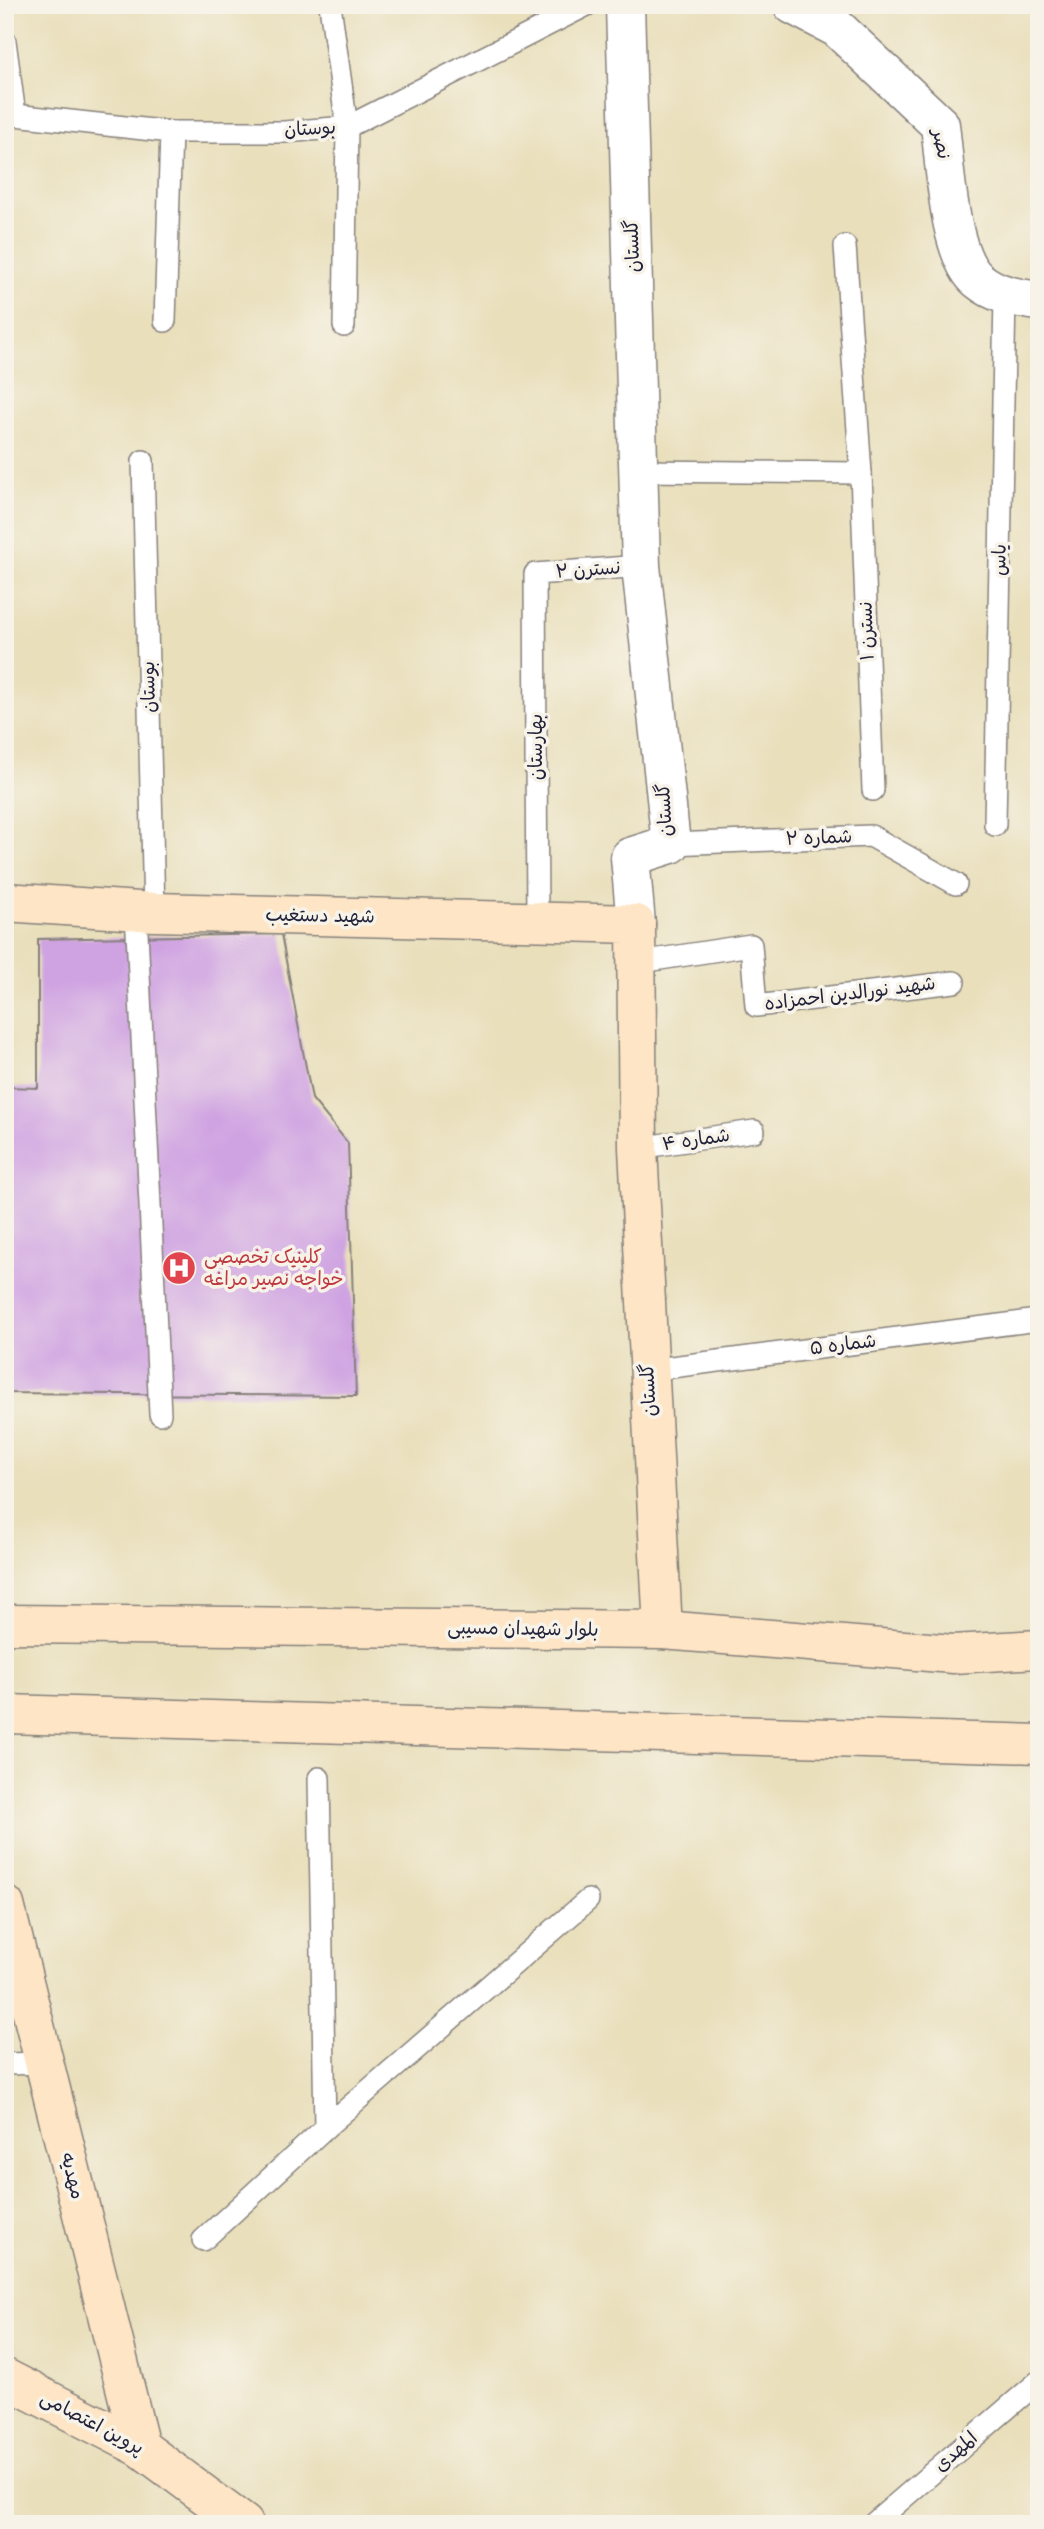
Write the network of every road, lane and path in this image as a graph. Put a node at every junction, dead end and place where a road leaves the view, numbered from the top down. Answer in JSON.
{"nodes":[{"id":1,"x":330,"y":5,"type":"edge"},
{"id":2,"x":587,"y":5,"type":"edge"},
{"id":3,"x":625,"y":5,"type":"edge"},
{"id":4,"x":793,"y":5,"type":"edge"},
{"id":5,"x":5,"y":41,"type":"edge"},
{"id":6,"x":10,"y":113,"type":"edge"},
{"id":7,"x":346,"y":127,"type":"junction"},
{"id":8,"x":171,"y":132,"type":"junction"},
{"id":9,"x":845,"y":246,"type":"dead end"},
{"id":10,"x":1022,"y":299,"type":"edge"},
{"id":11,"x":164,"y":321,"type":"dead end"},
{"id":12,"x":344,"y":326,"type":"dead end"},
{"id":13,"x":143,"y":461,"type":"dead end"},
{"id":14,"x":640,"y":471,"type":"junction"},
{"id":15,"x":861,"y":473,"type":"junction"},
{"id":16,"x":641,"y":566,"type":"junction"},
{"id":17,"x":535,"y":574,"type":"joint"},
{"id":18,"x":873,"y":790,"type":"dead end"},
{"id":19,"x":995,"y":825,"type":"dead end"},
{"id":20,"x":671,"y":844,"type":"junction"},
{"id":21,"x":956,"y":884,"type":"dead end"},
{"id":22,"x":5,"y":902,"type":"edge"},
{"id":23,"x":145,"y":912,"type":"junction"},
{"id":24,"x":537,"y":920,"type":"junction"},
{"id":25,"x":636,"y":924,"type":"junction"},
{"id":26,"x":634,"y":963,"type":"junction"},
{"id":27,"x":954,"y":982,"type":"dead end"},
{"id":28,"x":754,"y":1131,"type":"dead end"},
{"id":29,"x":638,"y":1148,"type":"junction"},
{"id":30,"x":1038,"y":1320,"type":"edge"},
{"id":31,"x":648,"y":1370,"type":"junction"},
{"id":32,"x":160,"y":1413,"type":"dead end"},
{"id":33,"x":5,"y":1624,"type":"edge"},
{"id":34,"x":663,"y":1630,"type":"junction"},
{"id":35,"x":1039,"y":1649,"type":"edge"},
{"id":36,"x":5,"y":1714,"type":"edge"},
{"id":37,"x":1039,"y":1744,"type":"edge"},
{"id":38,"x":319,"y":1778,"type":"dead end"},
{"id":39,"x":589,"y":1900,"type":"dead end"},
{"id":40,"x":5,"y":1905,"type":"edge"},
{"id":41,"x":44,"y":2063,"type":"junction"},
{"id":42,"x":5,"y":2064,"type":"edge"},
{"id":43,"x":325,"y":2128,"type":"junction"},
{"id":44,"x":203,"y":2240,"type":"dead end"},
{"id":45,"x":5,"y":2378,"type":"edge"},
{"id":46,"x":1039,"y":2381,"type":"edge"},
{"id":47,"x":140,"y":2446,"type":"junction"},
{"id":48,"x":244,"y":2524,"type":"edge"},
{"id":49,"x":873,"y":2524,"type":"edge"}],
"edges":[{"from":1,"to":7,"type":"lane"},
{"from":2,"to":7,"type":"lane","name":"بوستان"},
{"from":3,"to":14,"type":"street","name":"گلستان"},
{"from":4,"to":10,"type":"street","name":"نصر"},
{"from":5,"to":6,"type":"lane"},
{"from":6,"to":8,"type":"lane","name":"بوستان"},
{"from":7,"to":8,"type":"lane","name":"بوستان"},
{"from":7,"to":12,"type":"lane"},
{"from":8,"to":11,"type":"lane"},
{"from":9,"to":15,"type":"lane","name":"نسترن ۱"},
{"from":10,"to":19,"type":"lane","name":"یاس"},
{"from":13,"to":23,"type":"lane","name":"بوستان"},
{"from":14,"to":15,"type":"lane"},
{"from":14,"to":16,"type":"street","name":"گلستان"},
{"from":15,"to":18,"type":"lane","name":"نسترن ۱"},
{"from":16,"to":17,"type":"lane","name":"نسترن ۲"},
{"from":16,"to":20,"type":"street","name":"گلستان"},
{"from":17,"to":24,"type":"lane","name":"بهارستان"},
{"from":20,"to":21,"type":"lane","name":"شماره ۲"},
{"from":20,"to":25,"type":"street","name":"گلستان"},
{"from":22,"to":23,"type":"street","name":"شهید دستغیب"},
{"from":23,"to":24,"type":"street","name":"شهید دستغیب"},
{"from":23,"to":32,"type":"lane","name":"بوستان"},
{"from":24,"to":25,"type":"street","name":"شهید دستغیب"},
{"from":25,"to":26,"type":"street","name":"گلستان"},
{"from":26,"to":27,"type":"lane","name":"شهید نورالدین احمزاده"},
{"from":26,"to":29,"type":"street","name":"گلستان"},
{"from":28,"to":29,"type":"lane","name":"شماره ۴"},
{"from":29,"to":31,"type":"street","name":"گلستان"},
{"from":30,"to":31,"type":"lane","name":"شماره ۵"},
{"from":31,"to":34,"type":"street","name":"گلستان"},
{"from":33,"to":34,"type":"street","name":"بلوار شهیدان مسیبی"},
{"from":34,"to":35,"type":"street","name":"بلوار شهیدان مسیبی"},
{"from":36,"to":37,"type":"street"},
{"from":38,"to":43,"type":"lane"},
{"from":39,"to":43,"type":"lane"},
{"from":40,"to":41,"type":"street","name":"مهدیه"},
{"from":41,"to":42,"type":"lane"},
{"from":41,"to":47,"type":"street","name":"مهدیه"},
{"from":43,"to":44,"type":"lane"},
{"from":45,"to":47,"type":"street","name":"پروین اعتصامی"},
{"from":46,"to":49,"type":"lane","name":"المهدی"},
{"from":47,"to":48,"type":"street","name":"پروین اعتصامی"}]}
